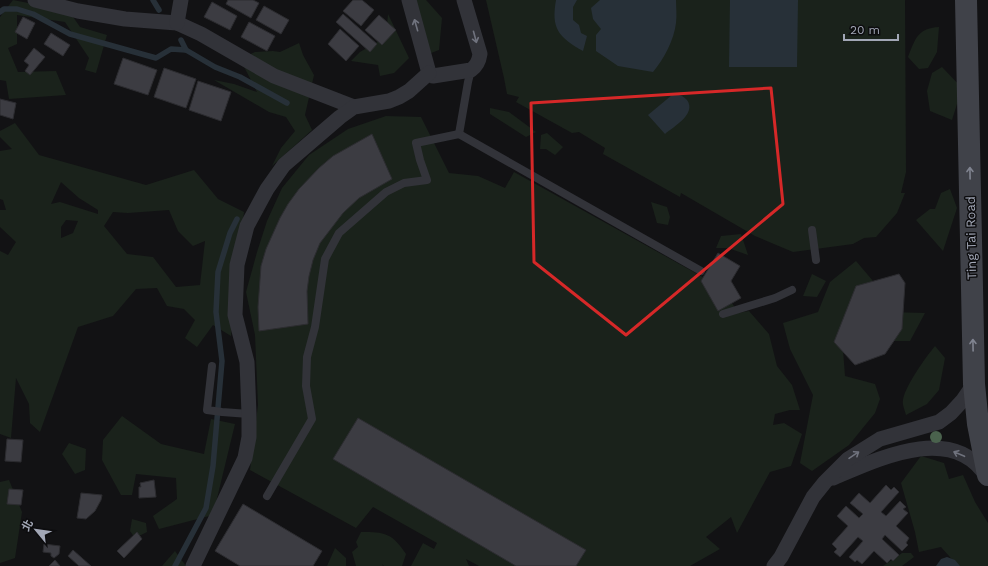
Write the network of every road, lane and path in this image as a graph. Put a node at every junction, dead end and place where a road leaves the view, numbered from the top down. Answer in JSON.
{"nodes":[{"id":1,"x":35,"y":0,"type":"edge"},
{"id":2,"x":181,"y":0,"type":"edge"},
{"id":3,"x":409,"y":0,"type":"edge"},
{"id":4,"x":464,"y":0,"type":"edge"},
{"id":5,"x":966,"y":0,"type":"edge"},
{"id":6,"x":177,"y":23,"type":"junction"},
{"id":7,"x":471,"y":70,"type":"junction"},
{"id":8,"x":429,"y":73,"type":"junction"},
{"id":9,"x":354,"y":107,"type":"junction"},
{"id":10,"x":459,"y":134,"type":"junction"},
{"id":11,"x":812,"y":230,"type":"dead end"},
{"id":12,"x":816,"y":260,"type":"dead end"},
{"id":13,"x":701,"y":271,"type":"dead end"},
{"id":14,"x":792,"y":290,"type":"dead end"},
{"id":15,"x":723,"y":314,"type":"dead end"},
{"id":16,"x":212,"y":366,"type":"dead end"},
{"id":17,"x":974,"y":384,"type":"junction"},
{"id":18,"x":249,"y":414,"type":"junction"},
{"id":19,"x":988,"y":475,"type":"edge"},
{"id":20,"x":988,"y":478,"type":"edge"},
{"id":21,"x":825,"y":482,"type":"junction"},
{"id":22,"x":267,"y":496,"type":"dead end"},
{"id":23,"x":193,"y":566,"type":"edge"},
{"id":24,"x":774,"y":566,"type":"edge"}],
"edges":[{"from":1,"to":6,"type":"street"},
{"from":2,"to":6,"type":"street"},
{"from":8,"to":3,"type":"street","one_way":true},
{"from":4,"to":7,"type":"street","one_way":true},
{"from":17,"to":5,"type":"main road","name":"Ting Tai Road","one_way":true},
{"from":6,"to":9,"type":"street"},
{"from":7,"to":8,"type":"street"},
{"from":7,"to":10,"type":"lane"},
{"from":8,"to":9,"type":"street"},
{"from":9,"to":18,"type":"street"},
{"from":10,"to":13,"type":"lane"},
{"from":10,"to":22,"type":"lane"},
{"from":11,"to":12,"type":"lane"},
{"from":14,"to":15,"type":"lane"},
{"from":16,"to":18,"type":"lane"},
{"from":17,"to":19,"type":"main road","name":"Ting Tai Road"},
{"from":21,"to":17,"type":"street","one_way":true},
{"from":18,"to":23,"type":"street"},
{"from":20,"to":21,"type":"street","one_way":true},
{"from":21,"to":24,"type":"street"}]}
